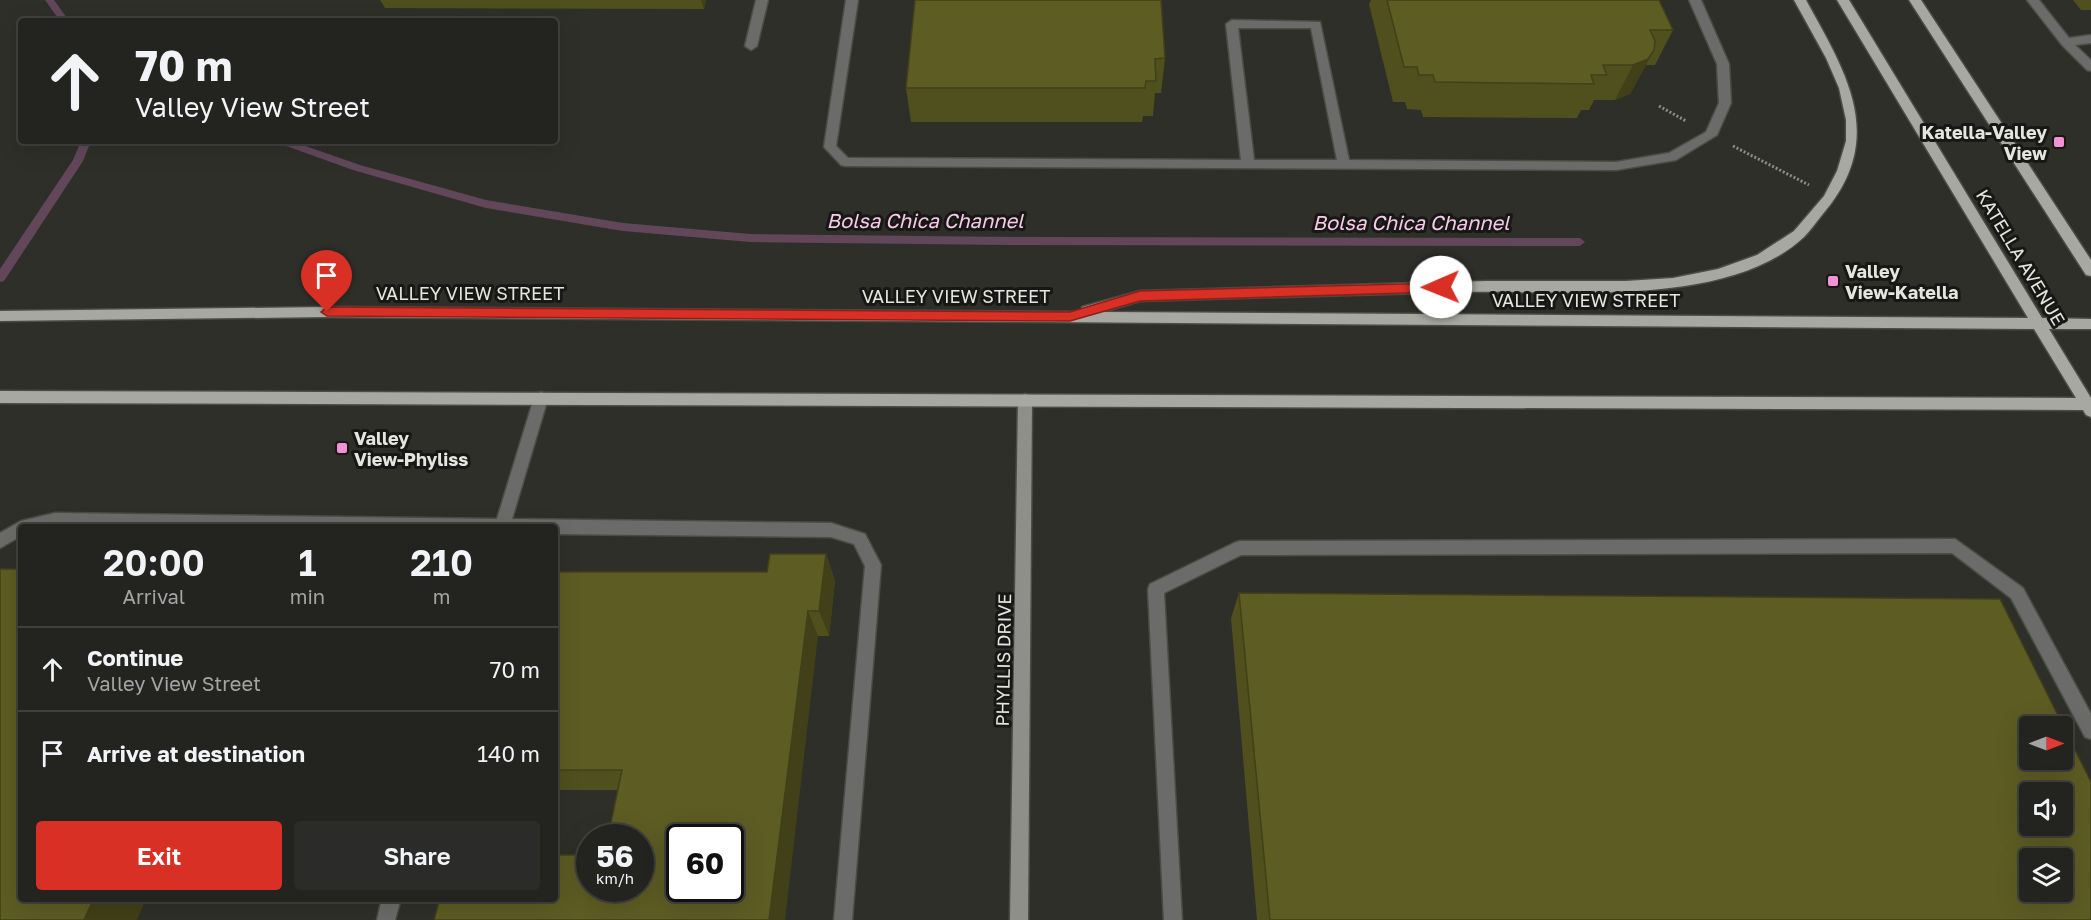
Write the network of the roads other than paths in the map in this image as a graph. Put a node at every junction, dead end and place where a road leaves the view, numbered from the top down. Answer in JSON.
{"nodes":[{"id":1,"x":762,"y":0,"type":"edge"},
{"id":2,"x":852,"y":0,"type":"edge"},
{"id":3,"x":1695,"y":0,"type":"edge"},
{"id":4,"x":1800,"y":0,"type":"edge"},
{"id":5,"x":1843,"y":0,"type":"edge"},
{"id":6,"x":1915,"y":0,"type":"edge"},
{"id":7,"x":2033,"y":0,"type":"edge"},
{"id":8,"x":2091,"y":39,"type":"edge"},
{"id":9,"x":2066,"y":42,"type":"junction"},
{"id":10,"x":751,"y":46,"type":"dead end"},
{"id":11,"x":2091,"y":67,"type":"edge"},
{"id":12,"x":1248,"y":164,"type":"junction"},
{"id":13,"x":1344,"y":164,"type":"junction"},
{"id":14,"x":2091,"y":271,"type":"edge"},
{"id":15,"x":0,"y":316,"type":"edge"},
{"id":16,"x":1070,"y":316,"type":"junction"},
{"id":17,"x":2038,"y":323,"type":"junction"},
{"id":18,"x":2091,"y":324,"type":"edge"},
{"id":19,"x":0,"y":397,"type":"edge"},
{"id":20,"x":541,"y":398,"type":"junction"},
{"id":21,"x":1024,"y":400,"type":"junction"},
{"id":22,"x":2089,"y":406,"type":"edge"},
{"id":23,"x":36,"y":524,"type":"edge"},
{"id":24,"x":353,"y":524,"type":"edge"},
{"id":25,"x":503,"y":524,"type":"edge"},
{"id":26,"x":558,"y":527,"type":"edge"},
{"id":27,"x":18,"y":530,"type":"edge"},
{"id":28,"x":0,"y":541,"type":"edge"},
{"id":29,"x":2091,"y":731,"type":"edge"},
{"id":30,"x":391,"y":902,"type":"edge"},
{"id":31,"x":386,"y":920,"type":"edge"},
{"id":32,"x":843,"y":920,"type":"edge"},
{"id":33,"x":1019,"y":920,"type":"edge"},
{"id":34,"x":1173,"y":920,"type":"edge"}],
"edges":[{"from":1,"to":10,"type":"lane"},
{"from":2,"to":12,"type":"lane"},
{"from":3,"to":13,"type":"lane"},
{"from":4,"to":16,"type":"main road"},
{"from":5,"to":17,"type":"main road","name":"KATELLA AVENUE"},
{"from":6,"to":14,"type":"main road"},
{"from":7,"to":9,"type":"lane"},
{"from":8,"to":9,"type":"lane"},
{"from":9,"to":11,"type":"lane"},
{"from":12,"to":13,"type":"lane"},
{"from":12,"to":13,"type":"lane"},
{"from":15,"to":16,"type":"main road","name":"VALLEY VIEW STREET"},
{"from":16,"to":17,"type":"main road","name":"VALLEY VIEW STREET"},
{"from":17,"to":18,"type":"main road","name":"VALLEY VIEW STREET"},
{"from":17,"to":22,"type":"main road","name":"KATELLA AVENUE"},
{"from":19,"to":20,"type":"main road"},
{"from":20,"to":21,"type":"main road"},
{"from":20,"to":25,"type":"lane"},
{"from":21,"to":22,"type":"main road"},
{"from":21,"to":33,"type":"street","name":"PHYLLIS DRIVE"},
{"from":23,"to":24,"type":"lane"},
{"from":26,"to":32,"type":"lane"},
{"from":27,"to":28,"type":"lane"},
{"from":29,"to":34,"type":"lane"},
{"from":30,"to":31,"type":"lane"}]}
